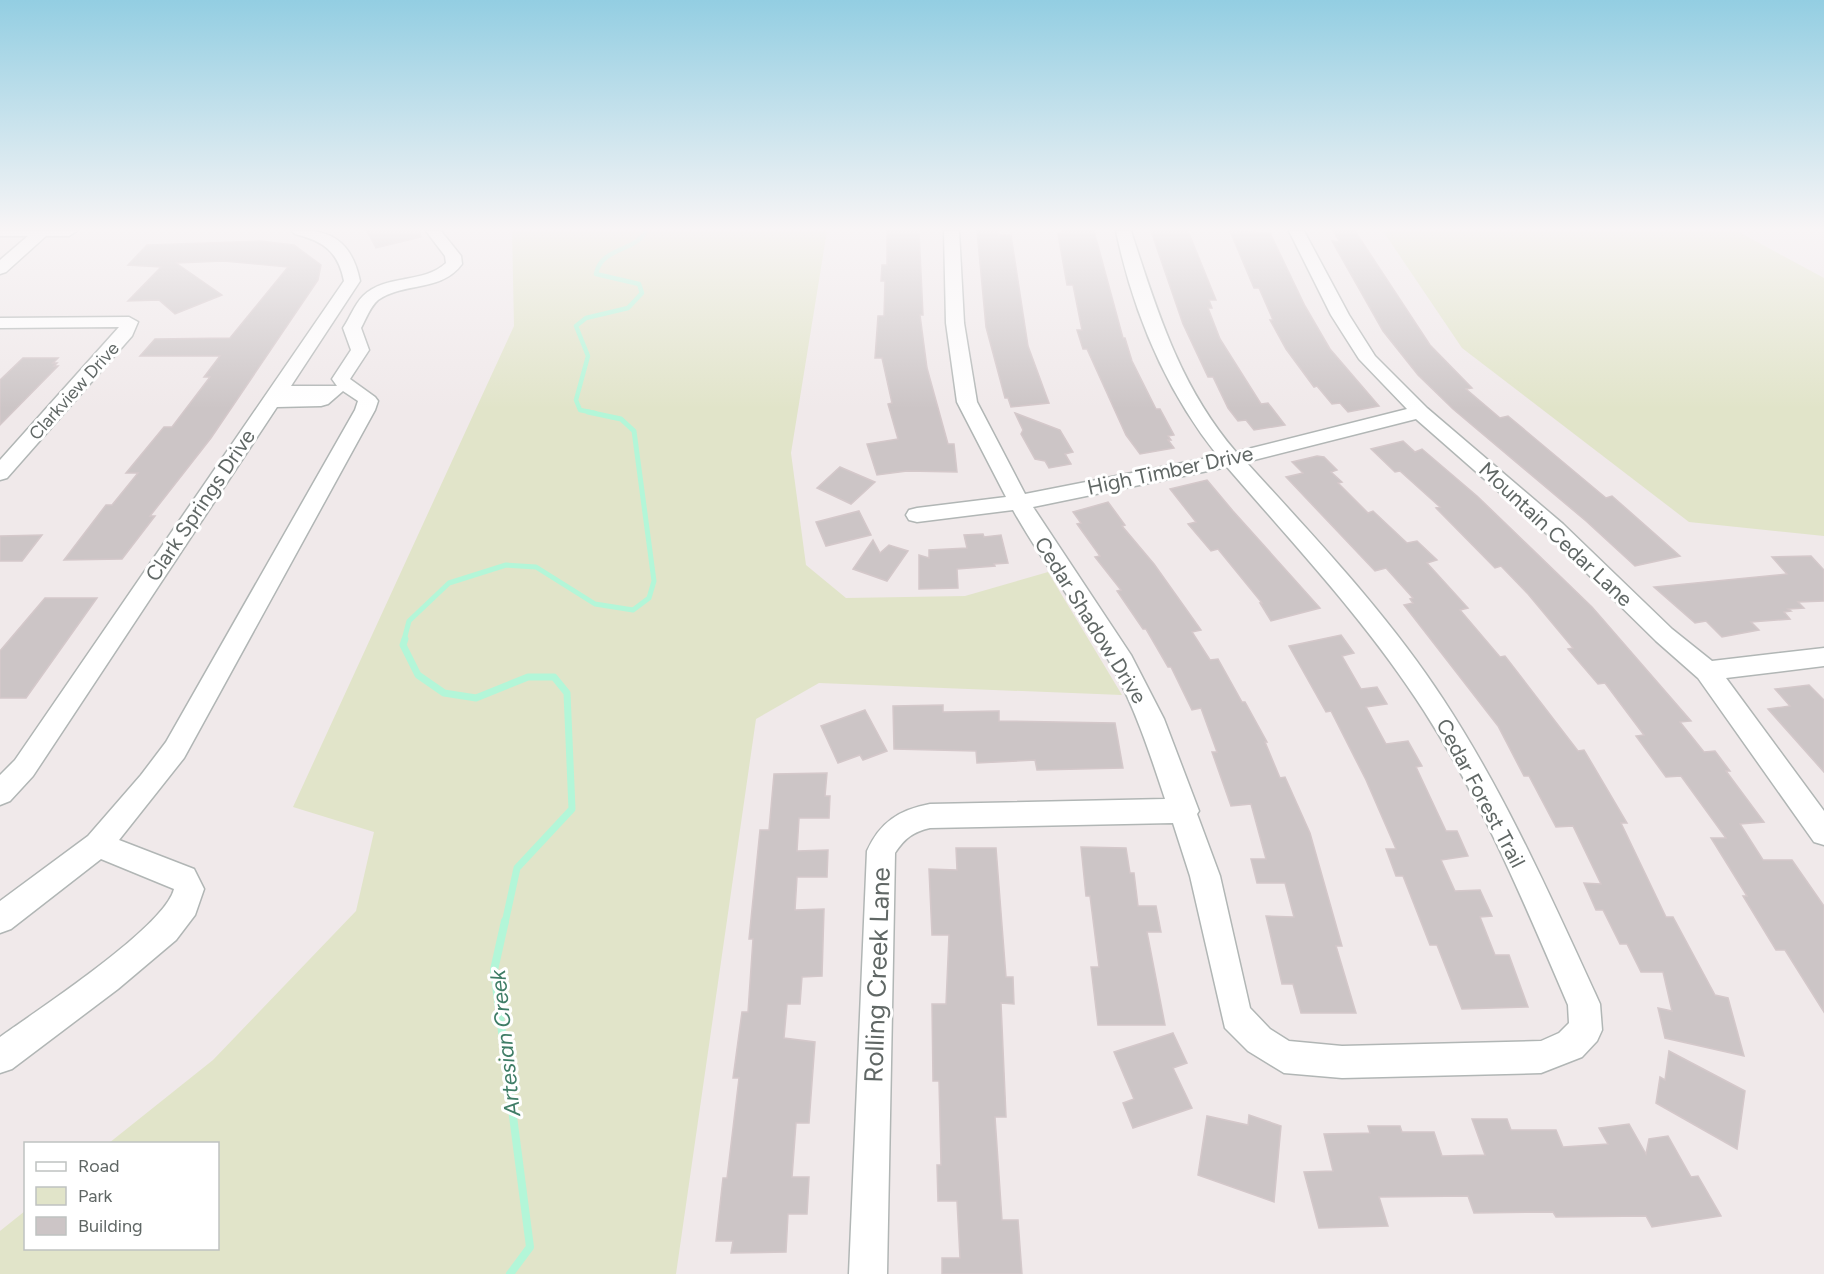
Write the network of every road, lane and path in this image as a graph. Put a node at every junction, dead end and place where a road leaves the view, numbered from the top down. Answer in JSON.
{"nodes":[{"id":1,"x":346,"y":290,"type":"edge"},
{"id":2,"x":389,"y":290,"type":"edge"},
{"id":3,"x":953,"y":290,"type":"edge"},
{"id":4,"x":1143,"y":290,"type":"edge"},
{"id":5,"x":1327,"y":290,"type":"edge"},
{"id":6,"x":0,"y":323,"type":"edge"},
{"id":7,"x":340,"y":389,"type":"junction"},
{"id":8,"x":273,"y":397,"type":"junction"},
{"id":9,"x":1419,"y":412,"type":"junction"},
{"id":10,"x":1228,"y":458,"type":"junction"},
{"id":11,"x":2,"y":469,"type":"edge"},
{"id":12,"x":1018,"y":501,"type":"junction"},
{"id":13,"x":917,"y":515,"type":"dead end"},
{"id":14,"x":1824,"y":657,"type":"edge"},
{"id":15,"x":1707,"y":671,"type":"junction"},
{"id":16,"x":0,"y":793,"type":"edge"},
{"id":17,"x":1185,"y":811,"type":"junction"},
{"id":18,"x":1824,"y":833,"type":"edge"},
{"id":19,"x":98,"y":845,"type":"junction"},
{"id":20,"x":0,"y":919,"type":"edge"},
{"id":21,"x":1259,"y":1040,"type":"joint"},
{"id":22,"x":0,"y":1057,"type":"edge"},
{"id":23,"x":868,"y":1274,"type":"edge"}],
"edges":[{"from":1,"to":8,"type":"street","name":"Clark Springs Drive"},
{"from":2,"to":7,"type":"street"},
{"from":3,"to":12,"type":"street","name":"Cedar Shadow Drive"},
{"from":4,"to":10,"type":"street","name":"Cedar Forest Trail"},
{"from":5,"to":9,"type":"street","name":"Mountain Cedar Lane"},
{"from":6,"to":11,"type":"street","name":"Clarkview Drive"},
{"from":7,"to":8,"type":"street"},
{"from":7,"to":19,"type":"street"},
{"from":8,"to":16,"type":"street","name":"Clark Springs Drive"},
{"from":9,"to":10,"type":"street","name":"High Timber Drive"},
{"from":9,"to":15,"type":"street","name":"Mountain Cedar Lane"},
{"from":10,"to":12,"type":"street","name":"High Timber Drive"},
{"from":10,"to":21,"type":"street","name":"Cedar Forest Trail"},
{"from":12,"to":13,"type":"street","name":"High Timber Drive"},
{"from":12,"to":17,"type":"street","name":"Cedar Shadow Drive"},
{"from":14,"to":15,"type":"street"},
{"from":15,"to":18,"type":"street","name":"Mountain Cedar Lane"},
{"from":17,"to":21,"type":"street","name":"Cedar Shadow Drive"},
{"from":17,"to":23,"type":"street","name":"Rolling Creek Lane"},
{"from":19,"to":20,"type":"street"},
{"from":19,"to":22,"type":"street"}]}
